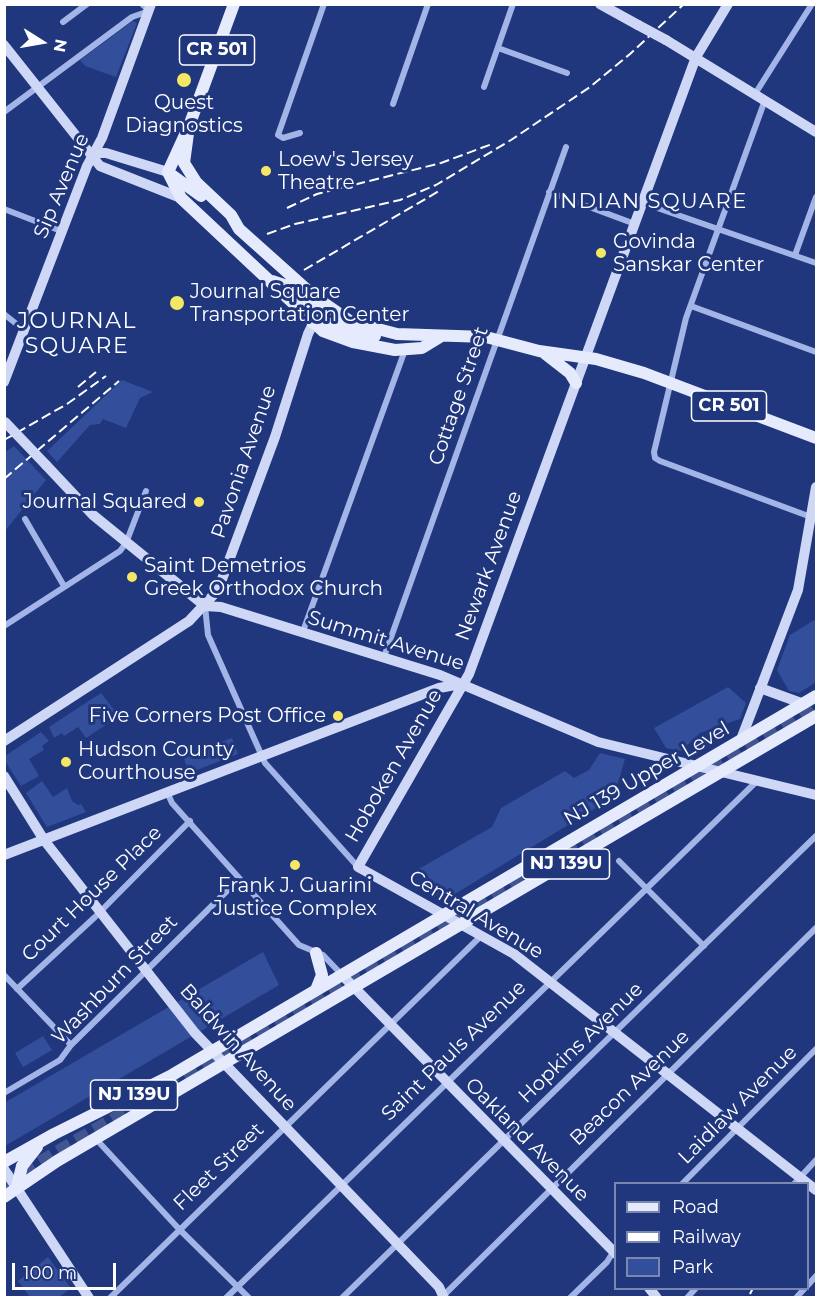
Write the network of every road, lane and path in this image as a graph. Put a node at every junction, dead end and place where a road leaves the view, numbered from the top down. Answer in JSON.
{"nodes":[{"id":1,"x":87,"y":4,"type":"edge"},
{"id":2,"x":234,"y":4,"type":"edge"},
{"id":3,"x":324,"y":4,"type":"edge"},
{"id":4,"x":428,"y":4,"type":"edge"},
{"id":5,"x":513,"y":4,"type":"edge"},
{"id":6,"x":600,"y":4,"type":"edge"},
{"id":7,"x":728,"y":4,"type":"edge"},
{"id":8,"x":812,"y":4,"type":"edge"},
{"id":9,"x":147,"y":7,"type":"edge"},
{"id":10,"x":63,"y":22,"type":"dead end"},
{"id":11,"x":4,"y":45,"type":"edge"},
{"id":12,"x":498,"y":48,"type":"junction"},
{"id":13,"x":696,"y":57,"type":"junction"},
{"id":14,"x":567,"y":73,"type":"dead end"},
{"id":15,"x":37,"y":87,"type":"junction"},
{"id":16,"x":484,"y":87,"type":"dead end"},
{"id":17,"x":760,"y":97,"type":"junction"},
{"id":18,"x":393,"y":104,"type":"dead end"},
{"id":19,"x":4,"y":112,"type":"edge"},
{"id":20,"x":189,"y":126,"type":"junction"},
{"id":21,"x":816,"y":132,"type":"edge"},
{"id":22,"x":300,"y":133,"type":"dead end"},
{"id":23,"x":566,"y":147,"type":"dead end"},
{"id":24,"x":92,"y":153,"type":"junction"},
{"id":25,"x":168,"y":172,"type":"junction"},
{"id":26,"x":549,"y":192,"type":"junction"},
{"id":27,"x":816,"y":197,"type":"edge"},
{"id":28,"x":182,"y":198,"type":"junction"},
{"id":29,"x":643,"y":203,"type":"junction"},
{"id":30,"x":4,"y":209,"type":"edge"},
{"id":31,"x":635,"y":224,"type":"junction"},
{"id":32,"x":720,"y":228,"type":"junction"},
{"id":33,"x":240,"y":229,"type":"junction"},
{"id":34,"x":62,"y":231,"type":"junction"},
{"id":35,"x":795,"y":255,"type":"junction"},
{"id":36,"x":816,"y":263,"type":"edge"},
{"id":37,"x":270,"y":280,"type":"junction"},
{"id":38,"x":323,"y":303,"type":"junction"},
{"id":39,"x":691,"y":306,"type":"junction"},
{"id":40,"x":4,"y":314,"type":"edge"},
{"id":41,"x":313,"y":323,"type":"junction"},
{"id":42,"x":24,"y":330,"type":"junction"},
{"id":43,"x":398,"y":334,"type":"junction"},
{"id":44,"x":440,"y":337,"type":"junction"},
{"id":45,"x":496,"y":340,"type":"junction"},
{"id":46,"x":405,"y":350,"type":"junction"},
{"id":47,"x":543,"y":352,"type":"junction"},
{"id":48,"x":816,"y":352,"type":"edge"},
{"id":49,"x":586,"y":357,"type":"junction"},
{"id":50,"x":4,"y":382,"type":"edge"},
{"id":51,"x":576,"y":383,"type":"junction"},
{"id":52,"x":672,"y":384,"type":"junction"},
{"id":53,"x":5,"y":422,"type":"edge"},
{"id":54,"x":816,"y":438,"type":"edge"},
{"id":55,"x":816,"y":487,"type":"edge"},
{"id":56,"x":146,"y":491,"type":"dead end"},
{"id":57,"x":811,"y":517,"type":"junction"},
{"id":58,"x":25,"y":519,"type":"dead end"},
{"id":59,"x":126,"y":543,"type":"junction"},
{"id":60,"x":64,"y":586,"type":"junction"},
{"id":61,"x":205,"y":606,"type":"junction"},
{"id":62,"x":4,"y":626,"type":"edge"},
{"id":63,"x":302,"y":634,"type":"junction"},
{"id":64,"x":384,"y":657,"type":"junction"},
{"id":65,"x":464,"y":684,"type":"junction"},
{"id":66,"x":760,"y":688,"type":"junction"},
{"id":67,"x":816,"y":696,"type":"edge"},
{"id":68,"x":804,"y":704,"type":"junction"},
{"id":69,"x":816,"y":716,"type":"edge"},
{"id":70,"x":4,"y":741,"type":"edge"},
{"id":71,"x":740,"y":742,"type":"junction"},
{"id":72,"x":261,"y":755,"type":"junction"},
{"id":73,"x":697,"y":767,"type":"junction"},
{"id":74,"x":722,"y":772,"type":"junction"},
{"id":75,"x":4,"y":776,"type":"edge"},
{"id":76,"x":758,"y":781,"type":"junction"},
{"id":77,"x":167,"y":792,"type":"junction"},
{"id":78,"x":816,"y":795,"type":"edge"},
{"id":79,"x":190,"y":821,"type":"junction"},
{"id":80,"x":816,"y":837,"type":"edge"},
{"id":81,"x":44,"y":840,"type":"junction"},
{"id":82,"x":4,"y":855,"type":"edge"},
{"id":83,"x":619,"y":861,"type":"dead end"},
{"id":84,"x":358,"y":867,"type":"junction"},
{"id":85,"x":239,"y":879,"type":"junction"},
{"id":86,"x":647,"y":890,"type":"junction"},
{"id":87,"x":101,"y":911,"type":"junction"},
{"id":88,"x":444,"y":915,"type":"junction"},
{"id":89,"x":462,"y":925,"type":"junction"},
{"id":90,"x":816,"y":928,"type":"edge"},
{"id":91,"x":481,"y":936,"type":"junction"},
{"id":92,"x":704,"y":946,"type":"junction"},
{"id":93,"x":316,"y":952,"type":"junction"},
{"id":94,"x":147,"y":969,"type":"junction"},
{"id":95,"x":4,"y":975,"type":"edge"},
{"id":96,"x":342,"y":975,"type":"junction"},
{"id":97,"x":550,"y":982,"type":"junction"},
{"id":98,"x":354,"y":987,"type":"junction"},
{"id":99,"x":17,"y":989,"type":"junction"},
{"id":100,"x":316,"y":990,"type":"junction"},
{"id":101,"x":390,"y":1025,"type":"junction"},
{"id":102,"x":615,"y":1033,"type":"junction"},
{"id":103,"x":71,"y":1045,"type":"junction"},
{"id":104,"x":816,"y":1049,"type":"edge"},
{"id":105,"x":212,"y":1052,"type":"junction"},
{"id":106,"x":223,"y":1065,"type":"junction"},
{"id":107,"x":667,"y":1074,"type":"junction"},
{"id":108,"x":446,"y":1083,"type":"junction"},
{"id":109,"x":4,"y":1093,"type":"edge"},
{"id":110,"x":108,"y":1108,"type":"junction"},
{"id":111,"x":284,"y":1127,"type":"junction"},
{"id":112,"x":738,"y":1129,"type":"junction"},
{"id":113,"x":54,"y":1134,"type":"junction"},
{"id":114,"x":96,"y":1139,"type":"junction"},
{"id":115,"x":503,"y":1141,"type":"junction"},
{"id":116,"x":816,"y":1160,"type":"edge"},
{"id":117,"x":4,"y":1162,"type":"edge"},
{"id":118,"x":4,"y":1169,"type":"edge"},
{"id":119,"x":797,"y":1180,"type":"edge"},
{"id":120,"x":684,"y":1182,"type":"edge"},
{"id":121,"x":341,"y":1185,"type":"junction"},
{"id":122,"x":17,"y":1187,"type":"junction"},
{"id":123,"x":550,"y":1190,"type":"junction"},
{"id":124,"x":4,"y":1197,"type":"edge"},
{"id":125,"x":179,"y":1229,"type":"junction"},
{"id":126,"x":399,"y":1244,"type":"junction"},
{"id":127,"x":614,"y":1251,"type":"edge"},
{"id":128,"x":614,"y":1253,"type":"edge"},
{"id":129,"x":238,"y":1285,"type":"junction"},
{"id":130,"x":443,"y":1297,"type":"edge"},
{"id":131,"x":89,"y":1298,"type":"edge"},
{"id":132,"x":110,"y":1298,"type":"edge"},
{"id":133,"x":226,"y":1298,"type":"edge"},
{"id":134,"x":249,"y":1298,"type":"edge"},
{"id":135,"x":342,"y":1298,"type":"edge"},
{"id":136,"x":570,"y":1298,"type":"edge"}],
"edges":[{"from":1,"to":10,"type":"street"},
{"from":2,"to":20,"type":"main road","number":"CR 501"},
{"from":3,"to":22,"type":"street"},
{"from":4,"to":18,"type":"street"},
{"from":5,"to":12,"type":"street"},
{"from":6,"to":13,"type":"street","bridge":true},
{"from":7,"to":13,"type":"street","name":"Newark Avenue"},
{"from":8,"to":17,"type":"street"},
{"from":9,"to":15,"type":"street"},
{"from":9,"to":24,"type":"street","name":"Sip Avenue"},
{"from":11,"to":15,"type":"street"},
{"from":12,"to":14,"type":"street"},
{"from":12,"to":16,"type":"street"},
{"from":13,"to":17,"type":"street"},
{"from":13,"to":29,"type":"street","name":"Newark Avenue"},
{"from":15,"to":19,"type":"street"},
{"from":15,"to":24,"type":"street"},
{"from":17,"to":21,"type":"street"},
{"from":17,"to":32,"type":"street"},
{"from":20,"to":25,"type":"main road","number":"CR 501"},
{"from":20,"to":33,"type":"main road","number":"CR 501"},
{"from":23,"to":26,"type":"street","name":"Cottage Street"},
{"from":24,"to":25,"type":"street"},
{"from":24,"to":28,"type":"street"},
{"from":24,"to":34,"type":"street","name":"Sip Avenue"},
{"from":25,"to":28,"type":"main road","number":"CR 501"},
{"from":25,"to":33,"type":"main road"},
{"from":26,"to":31,"type":"street"},
{"from":26,"to":45,"type":"street","name":"Cottage Street"},
{"from":27,"to":35,"type":"street"},
{"from":28,"to":37,"type":"main road","number":"CR 501"},
{"from":29,"to":31,"type":"street","name":"Newark Avenue"},
{"from":29,"to":32,"type":"street"},
{"from":30,"to":34,"type":"street"},
{"from":31,"to":49,"type":"street","name":"Newark Avenue"},
{"from":32,"to":35,"type":"street"},
{"from":32,"to":39,"type":"street"},
{"from":33,"to":38,"type":"main road","number":"CR 501"},
{"from":34,"to":42,"type":"street","name":"Sip Avenue"},
{"from":35,"to":36,"type":"street"},
{"from":37,"to":38,"type":"main road"},
{"from":37,"to":41,"type":"main road","number":"CR 501"},
{"from":38,"to":41,"type":"street","name":"Pavonia Avenue"},
{"from":38,"to":43,"type":"main road","number":"CR 501"},
{"from":39,"to":48,"type":"street"},
{"from":39,"to":52,"type":"street"},
{"from":40,"to":42,"type":"street"},
{"from":41,"to":43,"type":"main road"},
{"from":41,"to":46,"type":"main road","number":"CR 501"},
{"from":41,"to":61,"type":"street","name":"Pavonia Avenue"},
{"from":42,"to":50,"type":"street","name":"Sip Avenue"},
{"from":43,"to":44,"type":"main road","number":"CR 501"},
{"from":44,"to":45,"type":"main road","number":"CR 501"},
{"from":44,"to":46,"type":"main road","number":"CR 501"},
{"from":45,"to":47,"type":"main road","number":"CR 501"},
{"from":45,"to":64,"type":"street","name":"Cottage Street"},
{"from":46,"to":63,"type":"street"},
{"from":47,"to":49,"type":"main road","number":"CR 501"},
{"from":47,"to":51,"type":"main road"},
{"from":49,"to":51,"type":"street","name":"Newark Avenue"},
{"from":49,"to":52,"type":"main road","number":"CR 501"},
{"from":51,"to":65,"type":"street","name":"Newark Avenue"},
{"from":52,"to":54,"type":"main road","number":"CR 501"},
{"from":52,"to":57,"type":"street"},
{"from":53,"to":59,"type":"street","bridge":true},
{"from":55,"to":57,"type":"street"},
{"from":56,"to":59,"type":"street"},
{"from":57,"to":66,"type":"street"},
{"from":58,"to":60,"type":"street"},
{"from":59,"to":60,"type":"street"},
{"from":59,"to":61,"type":"street"},
{"from":60,"to":62,"type":"street"},
{"from":61,"to":63,"type":"street","name":"Summit Avenue"},
{"from":61,"to":70,"type":"street","name":"Pavonia Avenue"},
{"from":61,"to":72,"type":"street","name":"Central Avenue"},
{"from":63,"to":64,"type":"street","name":"Summit Avenue"},
{"from":64,"to":65,"type":"street","name":"Summit Avenue"},
{"from":65,"to":72,"type":"street"},
{"from":65,"to":73,"type":"street","name":"Summit Avenue"},
{"from":65,"to":84,"type":"street","name":"Hoboken Avenue"},
{"from":66,"to":68,"type":"street"},
{"from":66,"to":71,"type":"street"},
{"from":67,"to":68,"type":"main road","name":"NJ 139 Upper Level","number":"NJ 139U"},
{"from":68,"to":71,"type":"main road","name":"NJ 139 Upper Level","number":"NJ 139U"},
{"from":69,"to":74,"type":"main road","name":"NJ 139 Upper Level","number":"NJ 139U"},
{"from":71,"to":73,"type":"main road","name":"NJ 139 Upper Level","number":"NJ 139U"},
{"from":72,"to":77,"type":"street"},
{"from":72,"to":84,"type":"street","name":"Central Avenue"},
{"from":73,"to":74,"type":"street","name":"Summit Avenue"},
{"from":73,"to":88,"type":"main road","name":"NJ 139 Upper Level","number":"NJ 139U"},
{"from":74,"to":76,"type":"street","name":"Summit Avenue"},
{"from":74,"to":89,"type":"main road","name":"NJ 139 Upper Level","number":"NJ 139U"},
{"from":75,"to":81,"type":"street","name":"Baldwin Avenue"},
{"from":76,"to":78,"type":"street","name":"Summit Avenue"},
{"from":76,"to":86,"type":"street","name":"Saint Pauls Avenue"},
{"from":77,"to":79,"type":"street","name":"Oakland Avenue"},
{"from":77,"to":81,"type":"street"},
{"from":79,"to":85,"type":"street","name":"Oakland Avenue"},
{"from":79,"to":87,"type":"street","name":"Court House Place"},
{"from":80,"to":92,"type":"street","name":"Hopkins Avenue"},
{"from":81,"to":82,"type":"street"},
{"from":81,"to":87,"type":"street","name":"Baldwin Avenue"},
{"from":83,"to":86,"type":"street"},
{"from":84,"to":88,"type":"street","name":"Central Avenue"},
{"from":85,"to":93,"type":"street","name":"Oakland Avenue"},
{"from":85,"to":94,"type":"street","name":"Washburn Street"},
{"from":86,"to":92,"type":"street"},
{"from":86,"to":97,"type":"street","name":"Saint Pauls Avenue"},
{"from":87,"to":94,"type":"street","name":"Baldwin Avenue"},
{"from":87,"to":99,"type":"street","name":"Court House Place"},
{"from":88,"to":89,"type":"street","name":"Central Avenue"},
{"from":88,"to":96,"type":"main road","name":"NJ 139 Upper Level","number":"NJ 139U"},
{"from":89,"to":91,"type":"street","name":"Central Avenue"},
{"from":89,"to":98,"type":"main road","name":"NJ 139 Upper Level","number":"NJ 139U"},
{"from":90,"to":107,"type":"street","name":"Beacon Avenue"},
{"from":91,"to":97,"type":"street","name":"Central Avenue"},
{"from":91,"to":101,"type":"street","name":"Fleet Street"},
{"from":92,"to":102,"type":"street","name":"Hopkins Avenue"},
{"from":93,"to":96,"type":"street","name":"Oakland Avenue"},
{"from":93,"to":100,"type":"main road"},
{"from":94,"to":103,"type":"street","name":"Washburn Street"},
{"from":94,"to":105,"type":"street","name":"Baldwin Avenue"},
{"from":95,"to":99,"type":"street"},
{"from":96,"to":98,"type":"street","name":"Oakland Avenue"},
{"from":96,"to":100,"type":"main road","name":"NJ 139 Upper Level","number":"NJ 139U"},
{"from":97,"to":102,"type":"street","name":"Central Avenue"},
{"from":97,"to":108,"type":"street","name":"Saint Pauls Avenue"},
{"from":98,"to":101,"type":"street","name":"Oakland Avenue"},
{"from":98,"to":106,"type":"main road","number":"NJ 139U"},
{"from":99,"to":103,"type":"street"},
{"from":100,"to":105,"type":"main road","name":"NJ 139 Upper Level","number":"NJ 139U"},
{"from":101,"to":108,"type":"street","name":"Oakland Avenue"},
{"from":101,"to":111,"type":"street","name":"Fleet Street"},
{"from":102,"to":107,"type":"street","name":"Central Avenue"},
{"from":102,"to":115,"type":"street","name":"Hopkins Avenue"},
{"from":103,"to":109,"type":"street","name":"Washburn Street"},
{"from":104,"to":112,"type":"street","name":"Laidlaw Avenue"},
{"from":105,"to":106,"type":"street","name":"Baldwin Avenue"},
{"from":105,"to":110,"type":"main road","number":"NJ 139U"},
{"from":106,"to":111,"type":"street","name":"Baldwin Avenue"},
{"from":106,"to":114,"type":"main road","number":"NJ 139U"},
{"from":107,"to":112,"type":"street","name":"Central Avenue"},
{"from":107,"to":123,"type":"street","name":"Beacon Avenue"},
{"from":108,"to":115,"type":"street","name":"Oakland Avenue"},
{"from":108,"to":121,"type":"street","name":"Saint Pauls Avenue"},
{"from":110,"to":113,"type":"main road","number":"NJ 139U"},
{"from":110,"to":114,"type":"main road"},
{"from":111,"to":121,"type":"street","name":"Baldwin Avenue"},
{"from":111,"to":125,"type":"street","name":"Fleet Street"},
{"from":112,"to":119,"type":"street","name":"Central Avenue"},
{"from":112,"to":120,"type":"street","name":"Laidlaw Avenue"},
{"from":113,"to":117,"type":"main road","number":"NJ 139U"},
{"from":113,"to":122,"type":"main road"},
{"from":114,"to":122,"type":"main road","number":"NJ 139U"},
{"from":114,"to":125,"type":"street"},
{"from":115,"to":123,"type":"street","name":"Oakland Avenue"},
{"from":115,"to":126,"type":"street","name":"Hopkins Avenue"},
{"from":116,"to":119,"type":"street"},
{"from":118,"to":122,"type":"street"},
{"from":121,"to":126,"type":"street","name":"Baldwin Avenue"},
{"from":121,"to":129,"type":"street","name":"Saint Pauls Avenue"},
{"from":122,"to":124,"type":"main road","number":"NJ 139U"},
{"from":122,"to":131,"type":"street"},
{"from":123,"to":127,"type":"street","name":"Oakland Avenue"},
{"from":123,"to":130,"type":"street","name":"Beacon Avenue"},
{"from":125,"to":129,"type":"street"},
{"from":125,"to":132,"type":"street","name":"Fleet Street"},
{"from":126,"to":130,"type":"street","name":"Baldwin Avenue"},
{"from":126,"to":135,"type":"street","name":"Hopkins Avenue"},
{"from":128,"to":136,"type":"street"},
{"from":129,"to":133,"type":"street","name":"Saint Pauls Avenue"},
{"from":129,"to":134,"type":"street"}]}
